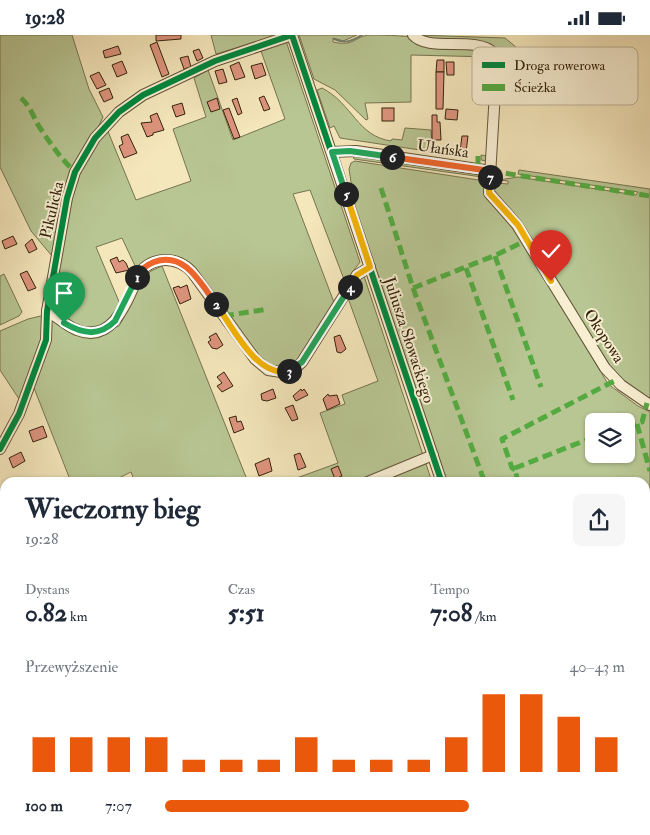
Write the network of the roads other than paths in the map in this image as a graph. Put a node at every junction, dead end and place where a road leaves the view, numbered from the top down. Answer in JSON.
{"nodes":[{"id":1,"x":292,"y":35,"type":"edge"},
{"id":2,"x":413,"y":35,"type":"edge"},
{"id":3,"x":484,"y":47,"type":"edge"},
{"id":4,"x":494,"y":105,"type":"edge"},
{"id":5,"x":332,"y":152,"type":"junction"},
{"id":6,"x":491,"y":171,"type":"junction"},
{"id":7,"x":370,"y":267,"type":"junction"},
{"id":8,"x":47,"y":311,"type":"junction"},
{"id":9,"x":650,"y":405,"type":"edge"},
{"id":10,"x":0,"y":449,"type":"edge"},
{"id":11,"x":433,"y":455,"type":"junction"},
{"id":12,"x":379,"y":477,"type":"edge"},
{"id":13,"x":440,"y":477,"type":"edge"}],
"edges":[{"from":1,"to":5,"type":"street","name":"Juliusza Słowackiego"},
{"from":1,"to":8,"type":"street","name":"Pikulicka"},
{"from":2,"to":3,"type":"street","name":"Okopowa"},
{"from":4,"to":6,"type":"street","name":"Okopowa"},
{"from":5,"to":6,"type":"street","name":"Ułańska"},
{"from":5,"to":7,"type":"street","name":"Juliusza Słowackiego"},
{"from":6,"to":9,"type":"street","name":"Okopowa"},
{"from":7,"to":8,"type":"street"},
{"from":7,"to":11,"type":"street","name":"Juliusza Słowackiego"},
{"from":8,"to":10,"type":"street","name":"Pikulicka"},
{"from":11,"to":12,"type":"street"},
{"from":11,"to":13,"type":"street","name":"Juliusza Słowackiego"}]}
